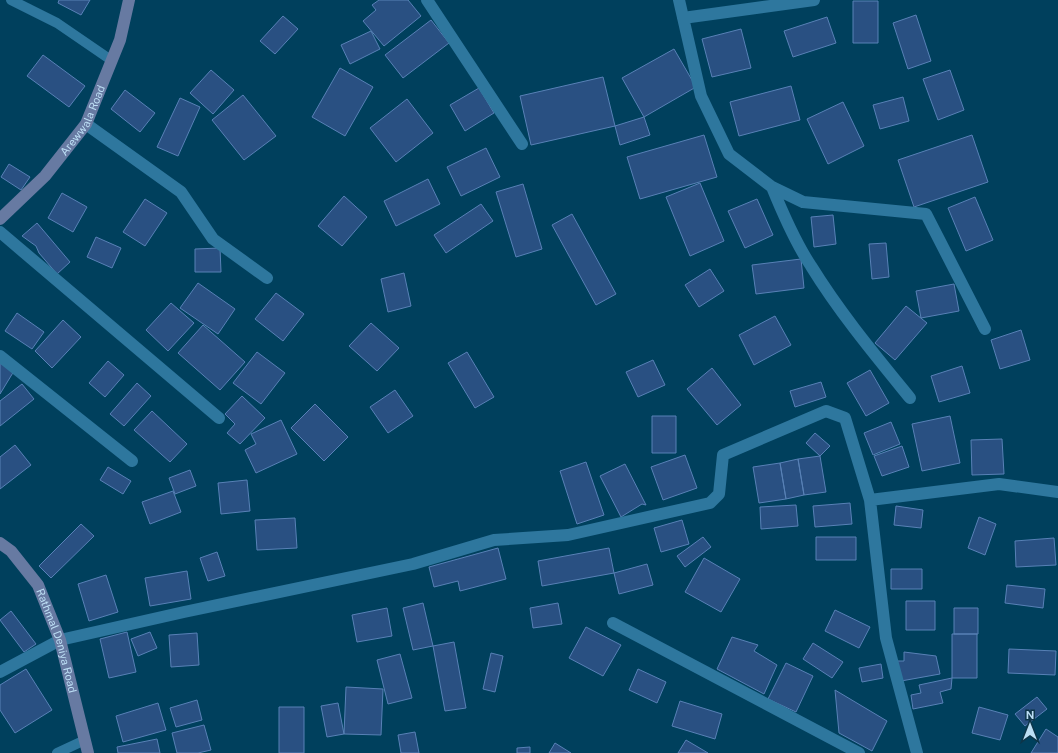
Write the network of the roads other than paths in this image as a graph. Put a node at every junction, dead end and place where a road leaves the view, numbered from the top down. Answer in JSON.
{"nodes":[{"id":1,"x":11,"y":0,"type":"edge"},
{"id":2,"x":129,"y":0,"type":"edge"},
{"id":3,"x":426,"y":0,"type":"edge"},
{"id":4,"x":679,"y":0,"type":"edge"},
{"id":5,"x":814,"y":0,"type":"edge"},
{"id":6,"x":683,"y":18,"type":"junction"},
{"id":7,"x":111,"y":60,"type":"junction"},
{"id":8,"x":86,"y":124,"type":"junction"},
{"id":9,"x":522,"y":144,"type":"dead end"},
{"id":10,"x":772,"y":187,"type":"junction"},
{"id":11,"x":0,"y":219,"type":"edge"},
{"id":12,"x":0,"y":232,"type":"edge"},
{"id":13,"x":267,"y":278,"type":"dead end"},
{"id":14,"x":985,"y":329,"type":"dead end"},
{"id":15,"x":0,"y":356,"type":"edge"},
{"id":16,"x":910,"y":398,"type":"dead end"},
{"id":17,"x":219,"y":418,"type":"dead end"},
{"id":18,"x":132,"y":461,"type":"dead end"},
{"id":19,"x":1058,"y":492,"type":"edge"},
{"id":20,"x":870,"y":500,"type":"junction"},
{"id":21,"x":0,"y":542,"type":"edge"},
{"id":22,"x":613,"y":623,"type":"dead end"},
{"id":23,"x":60,"y":640,"type":"junction"},
{"id":24,"x":0,"y":672,"type":"edge"},
{"id":25,"x":85,"y":740,"type":"junction"},
{"id":26,"x":57,"y":753,"type":"edge"},
{"id":27,"x":88,"y":753,"type":"edge"},
{"id":28,"x":859,"y":753,"type":"edge"},
{"id":29,"x":918,"y":753,"type":"edge"}],
"edges":[{"from":1,"to":7,"type":"lane"},
{"from":2,"to":7,"type":"street","name":"Arewwala Road"},
{"from":3,"to":9,"type":"street"},
{"from":4,"to":6,"type":"street"},
{"from":5,"to":6,"type":"street"},
{"from":6,"to":10,"type":"street"},
{"from":7,"to":8,"type":"street","name":"Arewwala Road"},
{"from":8,"to":11,"type":"street","name":"Arewwala Road"},
{"from":8,"to":13,"type":"street"},
{"from":10,"to":14,"type":"street"},
{"from":10,"to":16,"type":"street"},
{"from":12,"to":17,"type":"street"},
{"from":15,"to":18,"type":"street"},
{"from":19,"to":20,"type":"street"},
{"from":20,"to":23,"type":"street"},
{"from":20,"to":29,"type":"street"},
{"from":21,"to":23,"type":"street","name":"Rathmal Deniya Road"},
{"from":22,"to":28,"type":"street"},
{"from":23,"to":24,"type":"street"},
{"from":23,"to":25,"type":"street","name":"Rathmal Deniya Road"},
{"from":25,"to":26,"type":"lane"},
{"from":25,"to":27,"type":"street","name":"Rathmal Deniya Road"}]}
